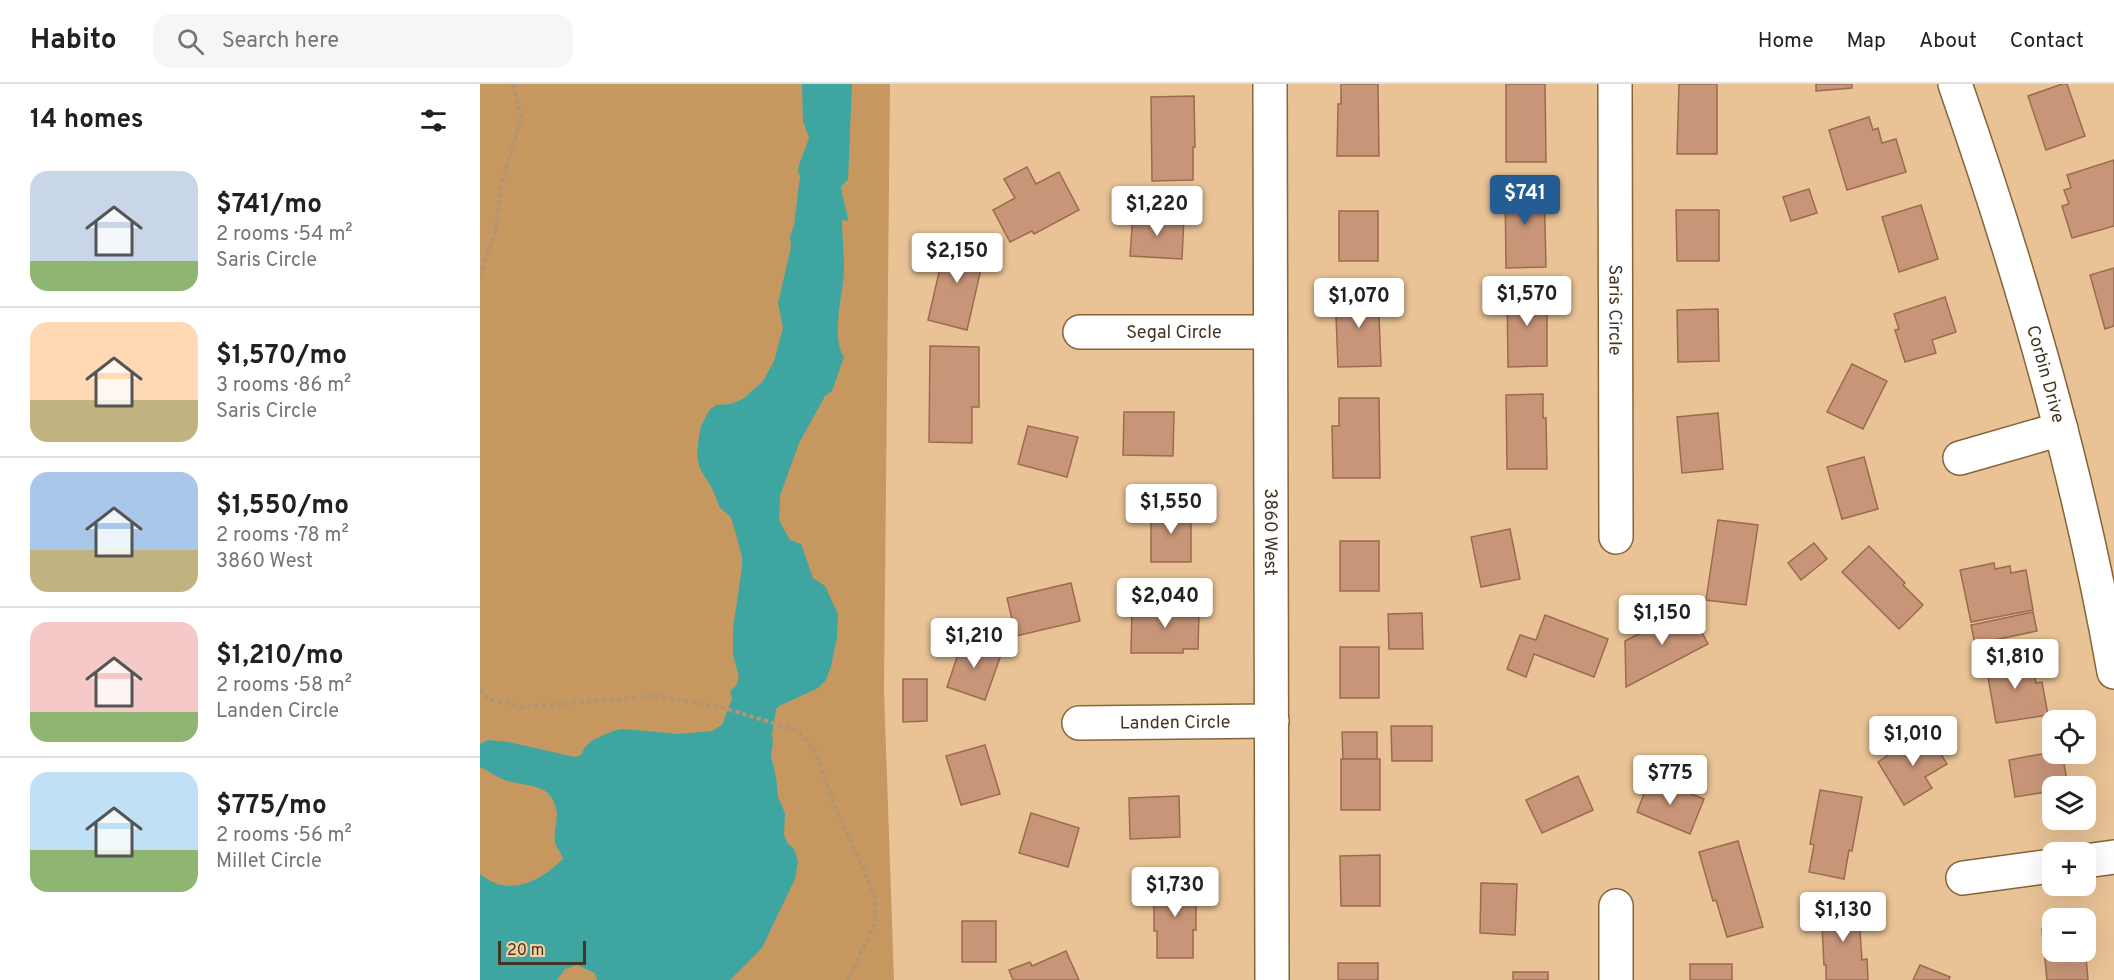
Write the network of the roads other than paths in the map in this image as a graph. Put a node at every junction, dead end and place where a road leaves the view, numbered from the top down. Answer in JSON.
{"nodes":[{"id":1,"x":1270,"y":84,"type":"edge"},
{"id":2,"x":1616,"y":84,"type":"edge"},
{"id":3,"x":1955,"y":84,"type":"edge"},
{"id":4,"x":1080,"y":332,"type":"dead end"},
{"id":5,"x":1270,"y":332,"type":"junction"},
{"id":6,"x":2061,"y":429,"type":"junction"},
{"id":7,"x":1960,"y":458,"type":"dead end"},
{"id":8,"x":1616,"y":537,"type":"dead end"},
{"id":9,"x":2114,"y":672,"type":"edge"},
{"id":10,"x":1272,"y":721,"type":"junction"},
{"id":11,"x":1079,"y":723,"type":"dead end"},
{"id":12,"x":2114,"y":857,"type":"edge"},
{"id":13,"x":2096,"y":859,"type":"edge"},
{"id":14,"x":2042,"y":867,"type":"edge"},
{"id":15,"x":1963,"y":878,"type":"dead end"},
{"id":16,"x":1616,"y":906,"type":"dead end"},
{"id":17,"x":1272,"y":980,"type":"edge"},
{"id":18,"x":1616,"y":980,"type":"edge"}],
"edges":[{"from":1,"to":5,"type":"street","name":"3860 West"},
{"from":2,"to":8,"type":"street","name":"Saris Circle"},
{"from":3,"to":6,"type":"street","name":"Corbin Drive"},
{"from":4,"to":5,"type":"street","name":"Segal Circle"},
{"from":5,"to":10,"type":"street","name":"3860 West"},
{"from":6,"to":7,"type":"street"},
{"from":6,"to":9,"type":"street","name":"Corbin Drive"},
{"from":10,"to":11,"type":"street","name":"Landen Circle"},
{"from":10,"to":17,"type":"street","name":"3860 West"},
{"from":12,"to":13,"type":"street"},
{"from":14,"to":15,"type":"street"},
{"from":16,"to":18,"type":"street"}]}
